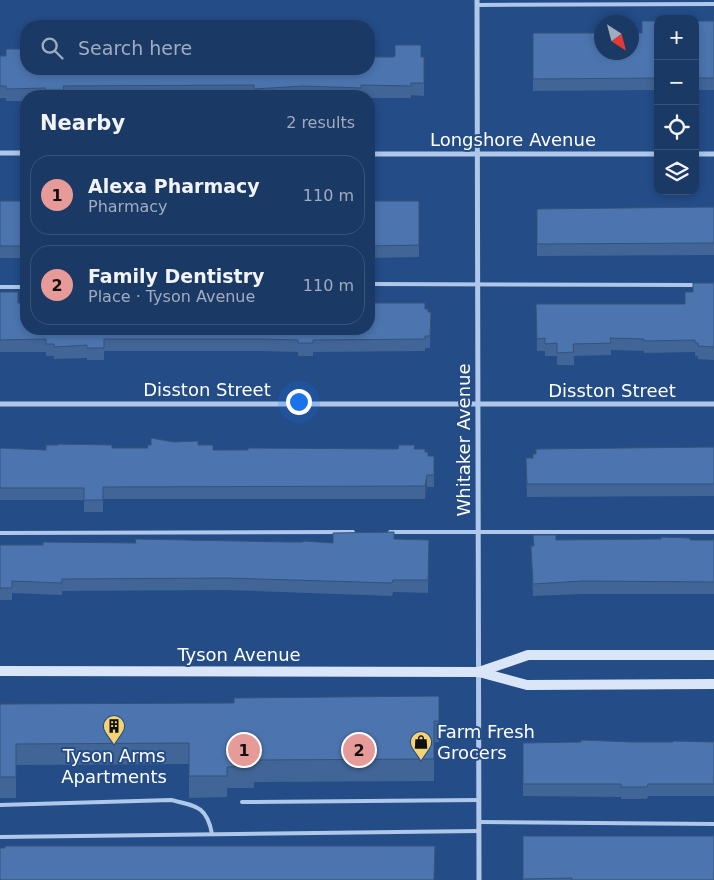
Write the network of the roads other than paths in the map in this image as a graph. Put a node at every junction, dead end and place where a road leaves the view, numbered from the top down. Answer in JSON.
{"nodes":[{"id":1,"x":477,"y":2,"type":"edge"},
{"id":2,"x":714,"y":4,"type":"edge"},
{"id":3,"x":0,"y":154,"type":"edge"},
{"id":4,"x":20,"y":154,"type":"edge"},
{"id":5,"x":375,"y":154,"type":"edge"},
{"id":6,"x":478,"y":154,"type":"junction"},
{"id":7,"x":654,"y":154,"type":"edge"},
{"id":8,"x":699,"y":154,"type":"edge"},
{"id":9,"x":714,"y":154,"type":"edge"},
{"id":10,"x":478,"y":283,"type":"junction"},
{"id":11,"x":375,"y":284,"type":"edge"},
{"id":12,"x":704,"y":285,"type":"edge"},
{"id":13,"x":0,"y":287,"type":"edge"},
{"id":14,"x":20,"y":287,"type":"edge"},
{"id":15,"x":0,"y":404,"type":"edge"},
{"id":16,"x":478,"y":404,"type":"junction"},
{"id":17,"x":714,"y":404,"type":"edge"},
{"id":18,"x":359,"y":532,"type":"edge"},
{"id":19,"x":389,"y":532,"type":"edge"},
{"id":20,"x":478,"y":532,"type":"junction"},
{"id":21,"x":714,"y":532,"type":"edge"},
{"id":22,"x":0,"y":533,"type":"edge"},
{"id":23,"x":714,"y":655,"type":"edge"},
{"id":24,"x":0,"y":670,"type":"edge"},
{"id":25,"x":479,"y":672,"type":"junction"},
{"id":26,"x":714,"y":684,"type":"edge"},
{"id":27,"x":479,"y":800,"type":"junction"},
{"id":28,"x":242,"y":802,"type":"dead end"},
{"id":29,"x":0,"y":805,"type":"edge"},
{"id":30,"x":479,"y":822,"type":"junction"},
{"id":31,"x":714,"y":824,"type":"edge"},
{"id":32,"x":479,"y":831,"type":"junction"},
{"id":33,"x":212,"y":834,"type":"junction"},
{"id":34,"x":0,"y":837,"type":"edge"},
{"id":35,"x":479,"y":880,"type":"edge"}],
"edges":[{"from":1,"to":2,"type":"lane"},
{"from":1,"to":6,"type":"street","name":"Whitaker Avenue"},
{"from":3,"to":4,"type":"street"},
{"from":5,"to":6,"type":"street","name":"Longshore Avenue"},
{"from":6,"to":7,"type":"street","name":"Longshore Avenue"},
{"from":6,"to":10,"type":"street","name":"Whitaker Avenue"},
{"from":8,"to":9,"type":"street"},
{"from":10,"to":11,"type":"lane"},
{"from":10,"to":12,"type":"lane"},
{"from":10,"to":16,"type":"street","name":"Whitaker Avenue"},
{"from":13,"to":14,"type":"lane"},
{"from":15,"to":16,"type":"street","name":"Disston Street"},
{"from":16,"to":17,"type":"street","name":"Disston Street"},
{"from":16,"to":20,"type":"street","name":"Whitaker Avenue"},
{"from":18,"to":22,"type":"lane"},
{"from":19,"to":20,"type":"lane"},
{"from":20,"to":21,"type":"lane"},
{"from":20,"to":25,"type":"street","name":"Whitaker Avenue"},
{"from":23,"to":25,"type":"street","name":"Tyson Avenue"},
{"from":24,"to":25,"type":"street","name":"Tyson Avenue"},
{"from":25,"to":26,"type":"street","name":"Tyson Avenue"},
{"from":25,"to":27,"type":"street","name":"Whitaker Avenue"},
{"from":27,"to":28,"type":"lane"},
{"from":27,"to":30,"type":"street","name":"Whitaker Avenue"},
{"from":29,"to":33,"type":"lane"},
{"from":30,"to":31,"type":"lane"},
{"from":30,"to":32,"type":"street","name":"Whitaker Avenue"},
{"from":32,"to":33,"type":"lane"},
{"from":32,"to":35,"type":"street","name":"Whitaker Avenue"},
{"from":33,"to":34,"type":"lane"}]}
